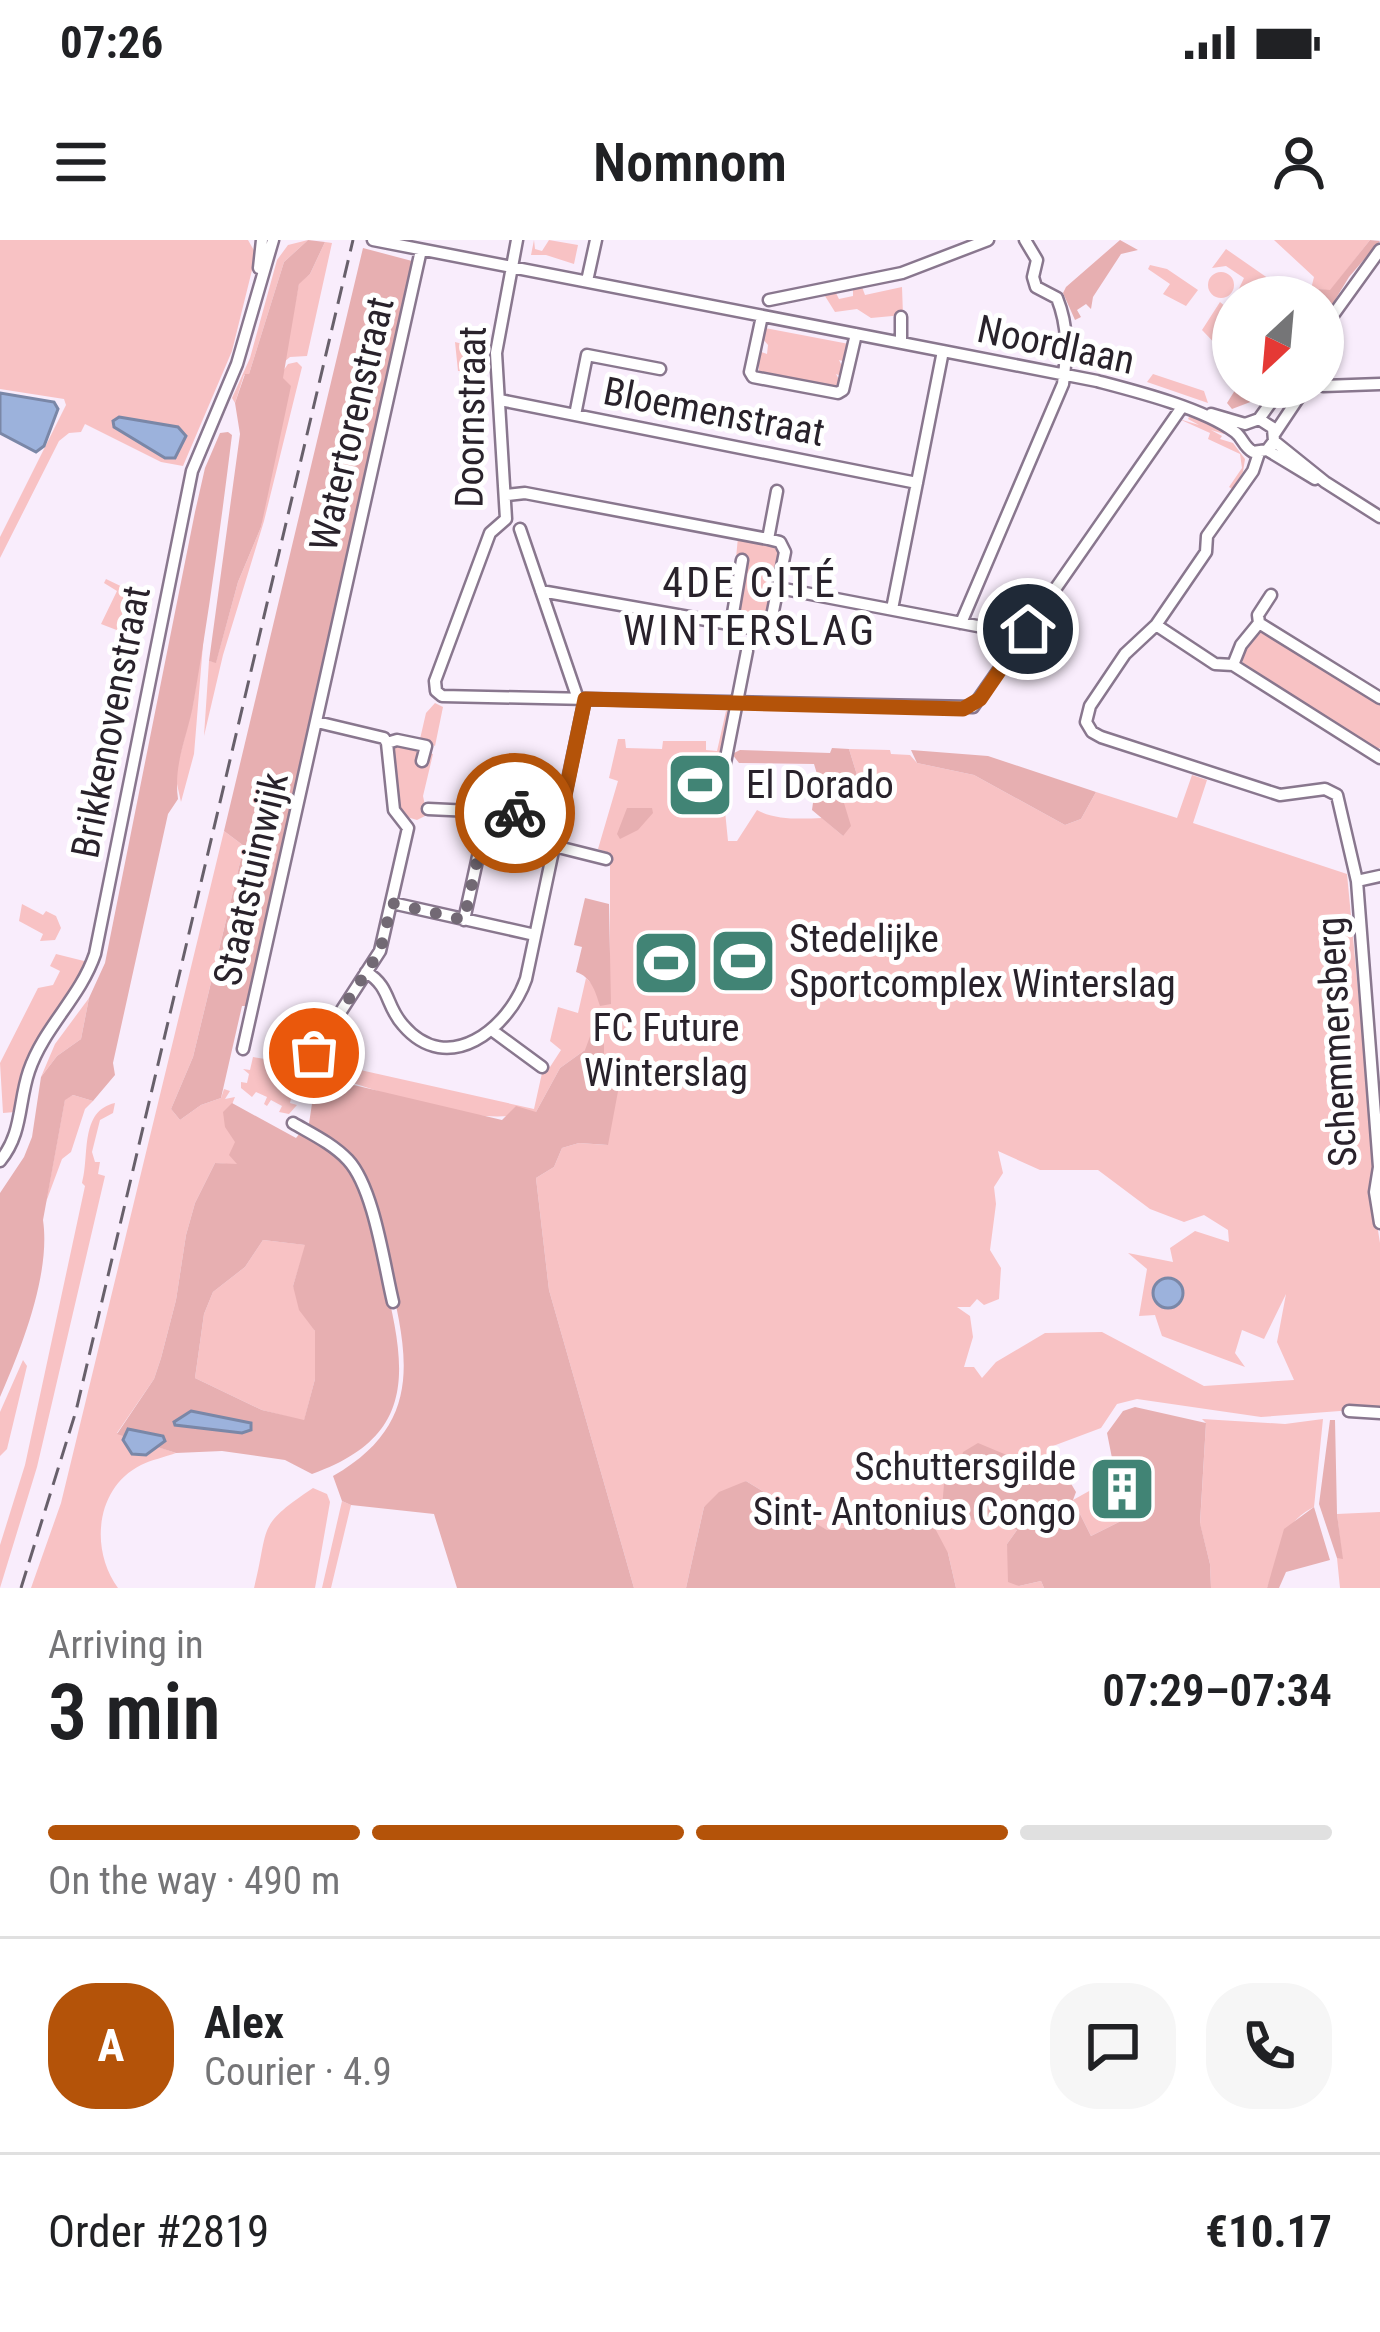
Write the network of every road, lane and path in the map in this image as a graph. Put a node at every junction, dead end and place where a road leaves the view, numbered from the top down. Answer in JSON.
{"nodes":[{"id":1,"x":269,"y":240,"type":"edge"},
{"id":2,"x":374,"y":240,"type":"edge"},
{"id":3,"x":517,"y":240,"type":"edge"},
{"id":4,"x":596,"y":240,"type":"edge"},
{"id":5,"x":988,"y":240,"type":"edge"},
{"id":6,"x":1025,"y":240,"type":"edge"},
{"id":7,"x":422,"y":250,"type":"junction"},
{"id":8,"x":1380,"y":250,"type":"edge"},
{"id":9,"x":512,"y":267,"type":"junction"},
{"id":10,"x":587,"y":281,"type":"junction"},
{"id":11,"x":769,"y":300,"type":"dead end"},
{"id":12,"x":1344,"y":300,"type":"edge"},
{"id":13,"x":762,"y":316,"type":"junction"},
{"id":14,"x":901,"y":317,"type":"dead end"},
{"id":15,"x":856,"y":334,"type":"junction"},
{"id":16,"x":901,"y":343,"type":"junction"},
{"id":17,"x":943,"y":351,"type":"junction"},
{"id":18,"x":660,"y":369,"type":"dead end"},
{"id":19,"x":1064,"y":374,"type":"junction"},
{"id":20,"x":1380,"y":385,"type":"edge"},
{"id":21,"x":1344,"y":386,"type":"edge"},
{"id":22,"x":500,"y":400,"type":"junction"},
{"id":23,"x":1182,"y":407,"type":"junction"},
{"id":24,"x":1267,"y":408,"type":"edge"},
{"id":25,"x":1288,"y":408,"type":"edge"},
{"id":26,"x":575,"y":415,"type":"junction"},
{"id":27,"x":1259,"y":419,"type":"junction"},
{"id":28,"x":1243,"y":430,"type":"junction"},
{"id":29,"x":1265,"y":445,"type":"junction"},
{"id":30,"x":916,"y":483,"type":"junction"},
{"id":31,"x":778,"y":491,"type":"dead end"},
{"id":32,"x":507,"y":495,"type":"junction"},
{"id":33,"x":1380,"y":517,"type":"edge"},
{"id":34,"x":520,"y":530,"type":"dead end"},
{"id":35,"x":768,"y":539,"type":"junction"},
{"id":36,"x":742,"y":560,"type":"dead end"},
{"id":37,"x":779,"y":588,"type":"junction"},
{"id":38,"x":541,"y":591,"type":"junction"},
{"id":39,"x":1271,"y":595,"type":"dead end"},
{"id":40,"x":892,"y":610,"type":"junction"},
{"id":41,"x":341,"y":612,"type":"joint"},
{"id":42,"x":961,"y":623,"type":"junction"},
{"id":43,"x":1259,"y":623,"type":"junction"},
{"id":44,"x":1156,"y":625,"type":"junction"},
{"id":45,"x":730,"y":626,"type":"junction"},
{"id":46,"x":1017,"y":645,"type":"junction"},
{"id":47,"x":747,"y":651,"type":"dead end"},
{"id":48,"x":1233,"y":664,"type":"junction"},
{"id":49,"x":1380,"y":698,"type":"edge"},
{"id":50,"x":581,"y":699,"type":"junction"},
{"id":51,"x":736,"y":710,"type":"junction"},
{"id":52,"x":317,"y":722,"type":"junction"},
{"id":53,"x":387,"y":743,"type":"junction"},
{"id":54,"x":1375,"y":759,"type":"edge"},
{"id":55,"x":422,"y":761,"type":"dead end"},
{"id":56,"x":722,"y":798,"type":"dead end"},
{"id":57,"x":428,"y":808,"type":"dead end"},
{"id":58,"x":488,"y":811,"type":"junction"},
{"id":59,"x":561,"y":815,"type":"junction"},
{"id":60,"x":554,"y":847,"type":"junction"},
{"id":61,"x":606,"y":859,"type":"dead end"},
{"id":62,"x":1380,"y":876,"type":"edge"},
{"id":63,"x":1357,"y":881,"type":"junction"},
{"id":64,"x":392,"y":903,"type":"junction"},
{"id":65,"x":464,"y":920,"type":"junction"},
{"id":66,"x":535,"y":935,"type":"junction"},
{"id":67,"x":366,"y":971,"type":"junction"},
{"id":68,"x":1380,"y":986,"type":"edge"},
{"id":69,"x":1366,"y":988,"type":"junction"},
{"id":70,"x":493,"y":1031,"type":"junction"},
{"id":71,"x":243,"y":1048,"type":"dead end"},
{"id":72,"x":314,"y":1053,"type":"dead end"},
{"id":73,"x":542,"y":1066,"type":"dead end"},
{"id":74,"x":293,"y":1124,"type":"dead end"},
{"id":75,"x":0,"y":1161,"type":"edge"},
{"id":76,"x":1380,"y":1223,"type":"edge"},
{"id":77,"x":393,"y":1302,"type":"dead end"},
{"id":78,"x":1349,"y":1412,"type":"dead end"},
{"id":79,"x":1380,"y":1413,"type":"edge"}],
"edges":[{"from":1,"to":75,"type":"street","name":"Brikkenovenstraat"},
{"from":2,"to":7,"type":"street","name":"Noordlaan"},
{"from":3,"to":9,"type":"street","name":"Doornstraat"},
{"from":4,"to":10,"type":"street"},
{"from":5,"to":11,"type":"street"},
{"from":6,"to":19,"type":"street"},
{"from":7,"to":9,"type":"street","name":"Noordlaan"},
{"from":7,"to":41,"type":"street","name":"Watertorenstraat"},
{"from":8,"to":12,"type":"street"},
{"from":9,"to":10,"type":"street","name":"Noordlaan"},
{"from":9,"to":22,"type":"street","name":"Doornstraat"},
{"from":10,"to":13,"type":"street","name":"Noordlaan"},
{"from":13,"to":15,"type":"street","name":"Noordlaan"},
{"from":13,"to":15,"type":"street"},
{"from":14,"to":16,"type":"street"},
{"from":15,"to":16,"type":"street","name":"Noordlaan"},
{"from":16,"to":17,"type":"street","name":"Noordlaan"},
{"from":17,"to":19,"type":"street","name":"Noordlaan"},
{"from":17,"to":30,"type":"street"},
{"from":18,"to":26,"type":"street"},
{"from":19,"to":23,"type":"street","name":"Noordlaan"},
{"from":19,"to":42,"type":"street"},
{"from":20,"to":21,"type":"street"},
{"from":22,"to":26,"type":"street","name":"Bloemenstraat"},
{"from":22,"to":32,"type":"street","name":"Doornstraat"},
{"from":23,"to":28,"type":"street","name":"Noordlaan"},
{"from":23,"to":46,"type":"street"},
{"from":24,"to":27,"type":"street"},
{"from":25,"to":29,"type":"street"},
{"from":26,"to":30,"type":"street","name":"Bloemenstraat"},
{"from":27,"to":28,"type":"street"},
{"from":27,"to":29,"type":"street"},
{"from":28,"to":29,"type":"street"},
{"from":29,"to":33,"type":"street"},
{"from":29,"to":44,"type":"street"},
{"from":30,"to":40,"type":"street"},
{"from":31,"to":35,"type":"street"},
{"from":32,"to":35,"type":"street"},
{"from":32,"to":50,"type":"street","name":"Doornstraat"},
{"from":34,"to":38,"type":"street"},
{"from":35,"to":37,"type":"street"},
{"from":36,"to":45,"type":"street"},
{"from":37,"to":40,"type":"street"},
{"from":37,"to":45,"type":"street"},
{"from":38,"to":45,"type":"street"},
{"from":38,"to":50,"type":"street"},
{"from":39,"to":43,"type":"street"},
{"from":40,"to":42,"type":"street"},
{"from":41,"to":52,"type":"street","name":"Staatstuinwijk"},
{"from":42,"to":46,"type":"street"},
{"from":43,"to":48,"type":"street"},
{"from":43,"to":49,"type":"street"},
{"from":44,"to":48,"type":"street"},
{"from":44,"to":63,"type":"street","name":"Schemmersberg"},
{"from":46,"to":51,"type":"street"},
{"from":47,"to":51,"type":"street"},
{"from":48,"to":54,"type":"street"},
{"from":50,"to":51,"type":"street"},
{"from":50,"to":59,"type":"street"},
{"from":51,"to":56,"type":"street"},
{"from":52,"to":53,"type":"street"},
{"from":52,"to":71,"type":"street","name":"Staatstuinwijk"},
{"from":53,"to":55,"type":"street"},
{"from":53,"to":64,"type":"street"},
{"from":57,"to":58,"type":"street"},
{"from":58,"to":59,"type":"street"},
{"from":58,"to":65,"type":"street"},
{"from":59,"to":60,"type":"street"},
{"from":60,"to":61,"type":"street"},
{"from":60,"to":66,"type":"street"},
{"from":62,"to":63,"type":"street"},
{"from":63,"to":69,"type":"street","name":"Schemmersberg"},
{"from":64,"to":65,"type":"street"},
{"from":64,"to":67,"type":"street"},
{"from":65,"to":66,"type":"street"},
{"from":66,"to":70,"type":"street"},
{"from":67,"to":70,"type":"street"},
{"from":67,"to":72,"type":"street"},
{"from":68,"to":69,"type":"street"},
{"from":69,"to":76,"type":"street","name":"Schemmersberg"},
{"from":70,"to":73,"type":"street"},
{"from":74,"to":77,"type":"street"},
{"from":78,"to":79,"type":"street"}]}
